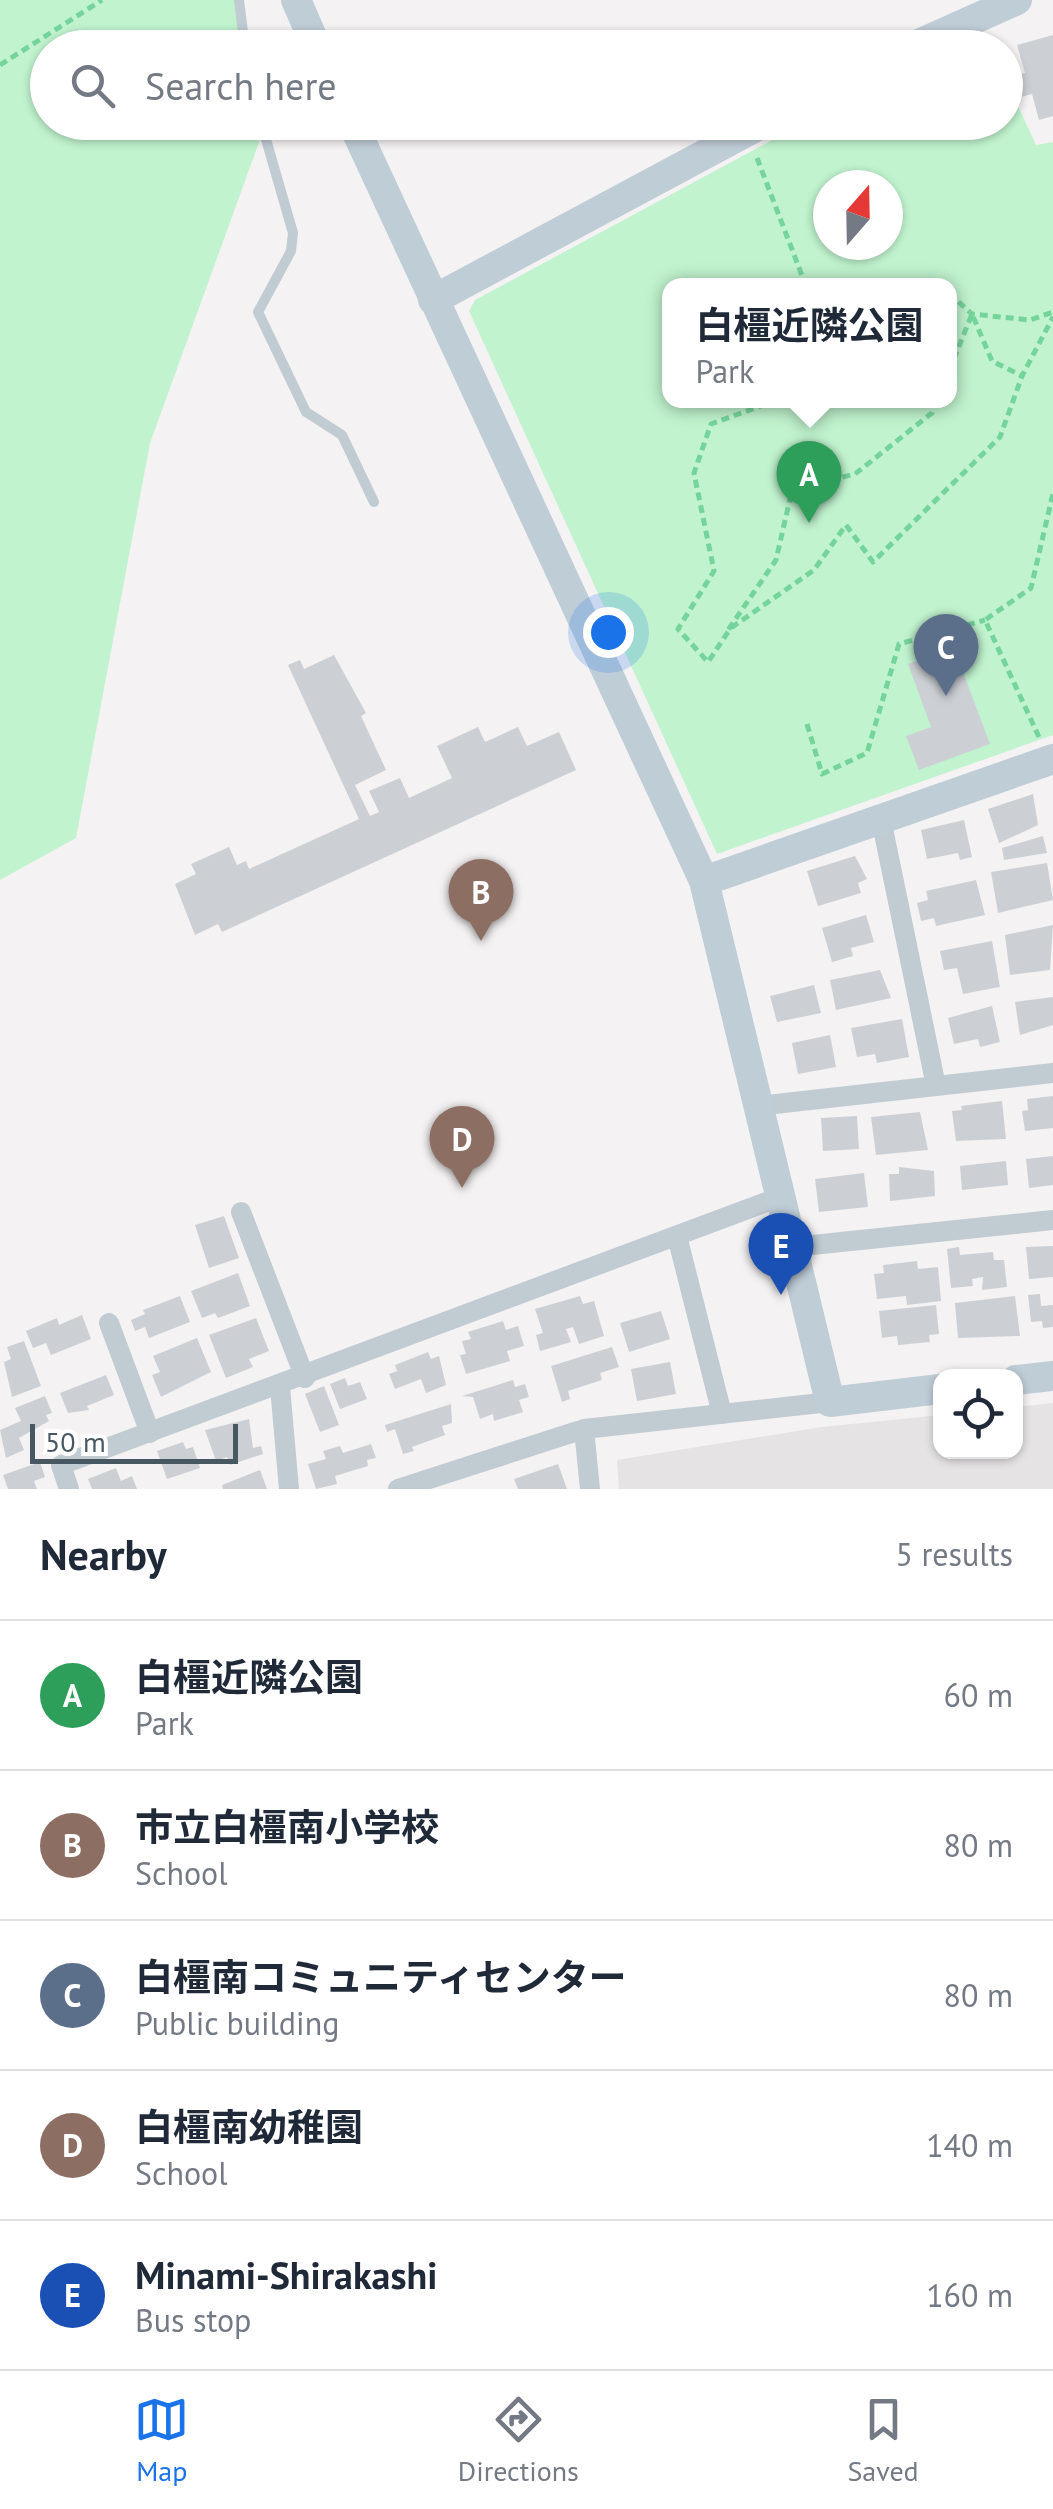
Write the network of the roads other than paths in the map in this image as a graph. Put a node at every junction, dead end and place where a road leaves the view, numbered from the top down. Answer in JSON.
{"nodes":[{"id":1,"x":239,"y":0,"type":"edge"},
{"id":2,"x":296,"y":0,"type":"edge"},
{"id":3,"x":1017,"y":0,"type":"edge"},
{"id":4,"x":243,"y":30,"type":"edge"},
{"id":5,"x":310,"y":30,"type":"edge"},
{"id":6,"x":950,"y":30,"type":"edge"},
{"id":7,"x":266,"y":140,"type":"edge"},
{"id":8,"x":360,"y":140,"type":"edge"},
{"id":9,"x":733,"y":140,"type":"edge"},
{"id":10,"x":433,"y":300,"type":"junction"},
{"id":11,"x":374,"y":502,"type":"dead end"},
{"id":12,"x":1047,"y":749,"type":"edge"},
{"id":13,"x":880,"y":819,"type":"junction"},
{"id":14,"x":704,"y":881,"type":"junction"},
{"id":15,"x":1053,"y":1073,"type":"edge"},
{"id":16,"x":936,"y":1086,"type":"junction"},
{"id":17,"x":758,"y":1106,"type":"junction"},
{"id":18,"x":780,"y":1198,"type":"junction"},
{"id":19,"x":241,"y":1212,"type":"dead end"},
{"id":20,"x":1053,"y":1220,"type":"edge"},
{"id":21,"x":677,"y":1236,"type":"junction"},
{"id":22,"x":793,"y":1248,"type":"junction"},
{"id":23,"x":109,"y":1323,"type":"dead end"},
{"id":24,"x":1053,"y":1376,"type":"edge"},
{"id":25,"x":305,"y":1378,"type":"junction"},
{"id":26,"x":1023,"y":1379,"type":"edge"},
{"id":27,"x":280,"y":1387,"type":"junction"},
{"id":28,"x":933,"y":1390,"type":"edge"},
{"id":29,"x":830,"y":1402,"type":"junction"},
{"id":30,"x":722,"y":1414,"type":"junction"},
{"id":31,"x":584,"y":1428,"type":"junction"},
{"id":32,"x":150,"y":1433,"type":"junction"},
{"id":33,"x":439,"y":1482,"type":"edge"},
{"id":34,"x":69,"y":1489,"type":"edge"},
{"id":35,"x":289,"y":1489,"type":"edge"},
{"id":36,"x":398,"y":1489,"type":"edge"},
{"id":37,"x":590,"y":1489,"type":"edge"}],
"edges":[{"from":1,"to":4,"type":"lane"},
{"from":2,"to":5,"type":"street"},
{"from":3,"to":6,"type":"street"},
{"from":7,"to":11,"type":"lane"},
{"from":8,"to":10,"type":"street"},
{"from":9,"to":10,"type":"street"},
{"from":10,"to":14,"type":"street"},
{"from":12,"to":13,"type":"street"},
{"from":13,"to":14,"type":"street"},
{"from":13,"to":16,"type":"street"},
{"from":14,"to":17,"type":"street"},
{"from":15,"to":16,"type":"street"},
{"from":16,"to":17,"type":"street"},
{"from":17,"to":18,"type":"street"},
{"from":18,"to":21,"type":"street"},
{"from":18,"to":22,"type":"street"},
{"from":19,"to":25,"type":"street"},
{"from":20,"to":22,"type":"street"},
{"from":21,"to":25,"type":"street"},
{"from":21,"to":30,"type":"street"},
{"from":22,"to":29,"type":"street"},
{"from":23,"to":32,"type":"street"},
{"from":24,"to":26,"type":"street"},
{"from":25,"to":27,"type":"street"},
{"from":27,"to":32,"type":"street"},
{"from":27,"to":35,"type":"street"},
{"from":28,"to":29,"type":"street"},
{"from":29,"to":30,"type":"street"},
{"from":30,"to":31,"type":"street"},
{"from":31,"to":33,"type":"street"},
{"from":31,"to":37,"type":"street"},
{"from":32,"to":34,"type":"street"},
{"from":33,"to":36,"type":"street"}]}
